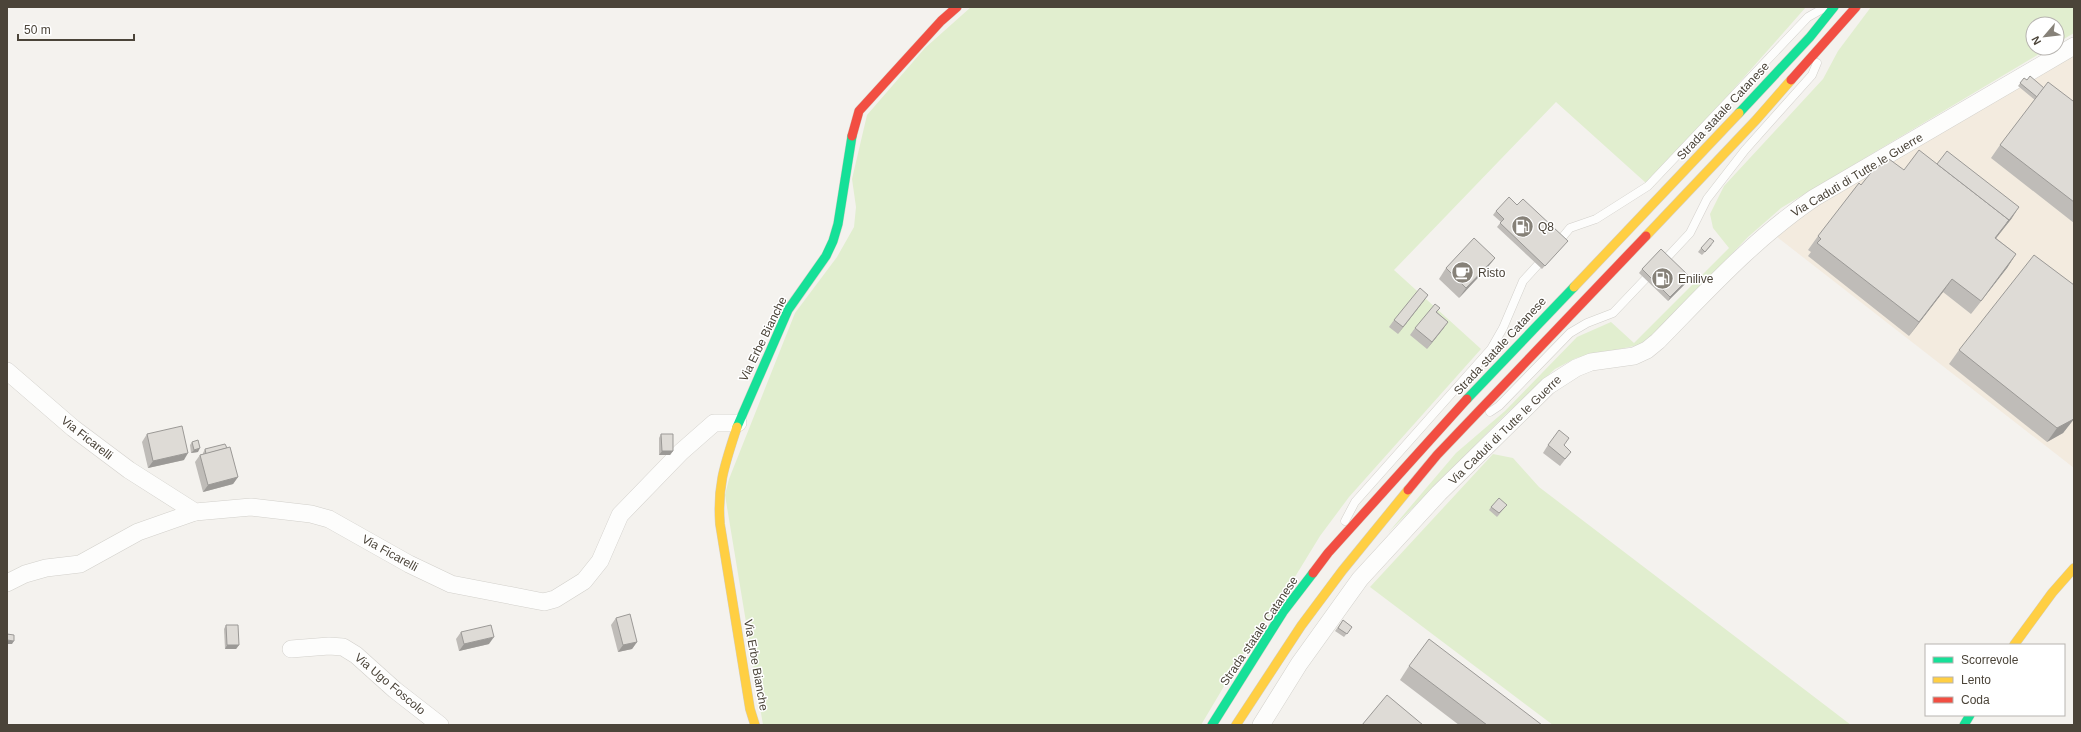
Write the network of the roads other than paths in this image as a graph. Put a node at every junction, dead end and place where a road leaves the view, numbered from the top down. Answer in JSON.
{"nodes":[{"id":1,"x":957,"y":7,"type":"edge"},
{"id":2,"x":1827,"y":7,"type":"edge"},
{"id":3,"x":1834,"y":7,"type":"edge"},
{"id":4,"x":1856,"y":7,"type":"edge"},
{"id":5,"x":1823,"y":46,"type":"junction"},
{"id":6,"x":2074,"y":46,"type":"edge"},
{"id":7,"x":7,"y":372,"type":"edge"},
{"id":8,"x":738,"y":423,"type":"junction"},
{"id":9,"x":1462,"y":428,"type":"junction"},
{"id":10,"x":195,"y":512,"type":"junction"},
{"id":11,"x":1328,"y":553,"type":"junction"},
{"id":12,"x":2074,"y":568,"type":"edge"},
{"id":13,"x":7,"y":583,"type":"edge"},
{"id":14,"x":2015,"y":644,"type":"edge"},
{"id":15,"x":291,"y":649,"type":"dead end"},
{"id":16,"x":1969,"y":716,"type":"edge"},
{"id":17,"x":440,"y":725,"type":"edge"},
{"id":18,"x":755,"y":725,"type":"edge"},
{"id":19,"x":1212,"y":725,"type":"edge"},
{"id":20,"x":1236,"y":725,"type":"edge"},
{"id":21,"x":1261,"y":725,"type":"edge"},
{"id":22,"x":1964,"y":725,"type":"edge"}],
"edges":[{"from":1,"to":8,"type":"main road","name":"Via Erbe Bianche"},
{"from":2,"to":11,"type":"lane"},
{"from":3,"to":11,"type":"main road","name":"Strada statale Catanese"},
{"from":4,"to":5,"type":"main road"},
{"from":5,"to":9,"type":"main road"},
{"from":5,"to":9,"type":"lane"},
{"from":6,"to":21,"type":"street","name":"Via Caduti di Tutte le Guerre"},
{"from":7,"to":10,"type":"street","name":"Via Ficarelli"},
{"from":8,"to":10,"type":"street","name":"Via Ficarelli"},
{"from":8,"to":18,"type":"main road","name":"Via Erbe Bianche"},
{"from":9,"to":20,"type":"main road"},
{"from":10,"to":13,"type":"street"},
{"from":11,"to":19,"type":"main road","name":"Strada statale Catanese"},
{"from":12,"to":14,"type":"main road"},
{"from":15,"to":17,"type":"street","name":"Via Ugo Foscolo"},
{"from":16,"to":22,"type":"main road"}]}
